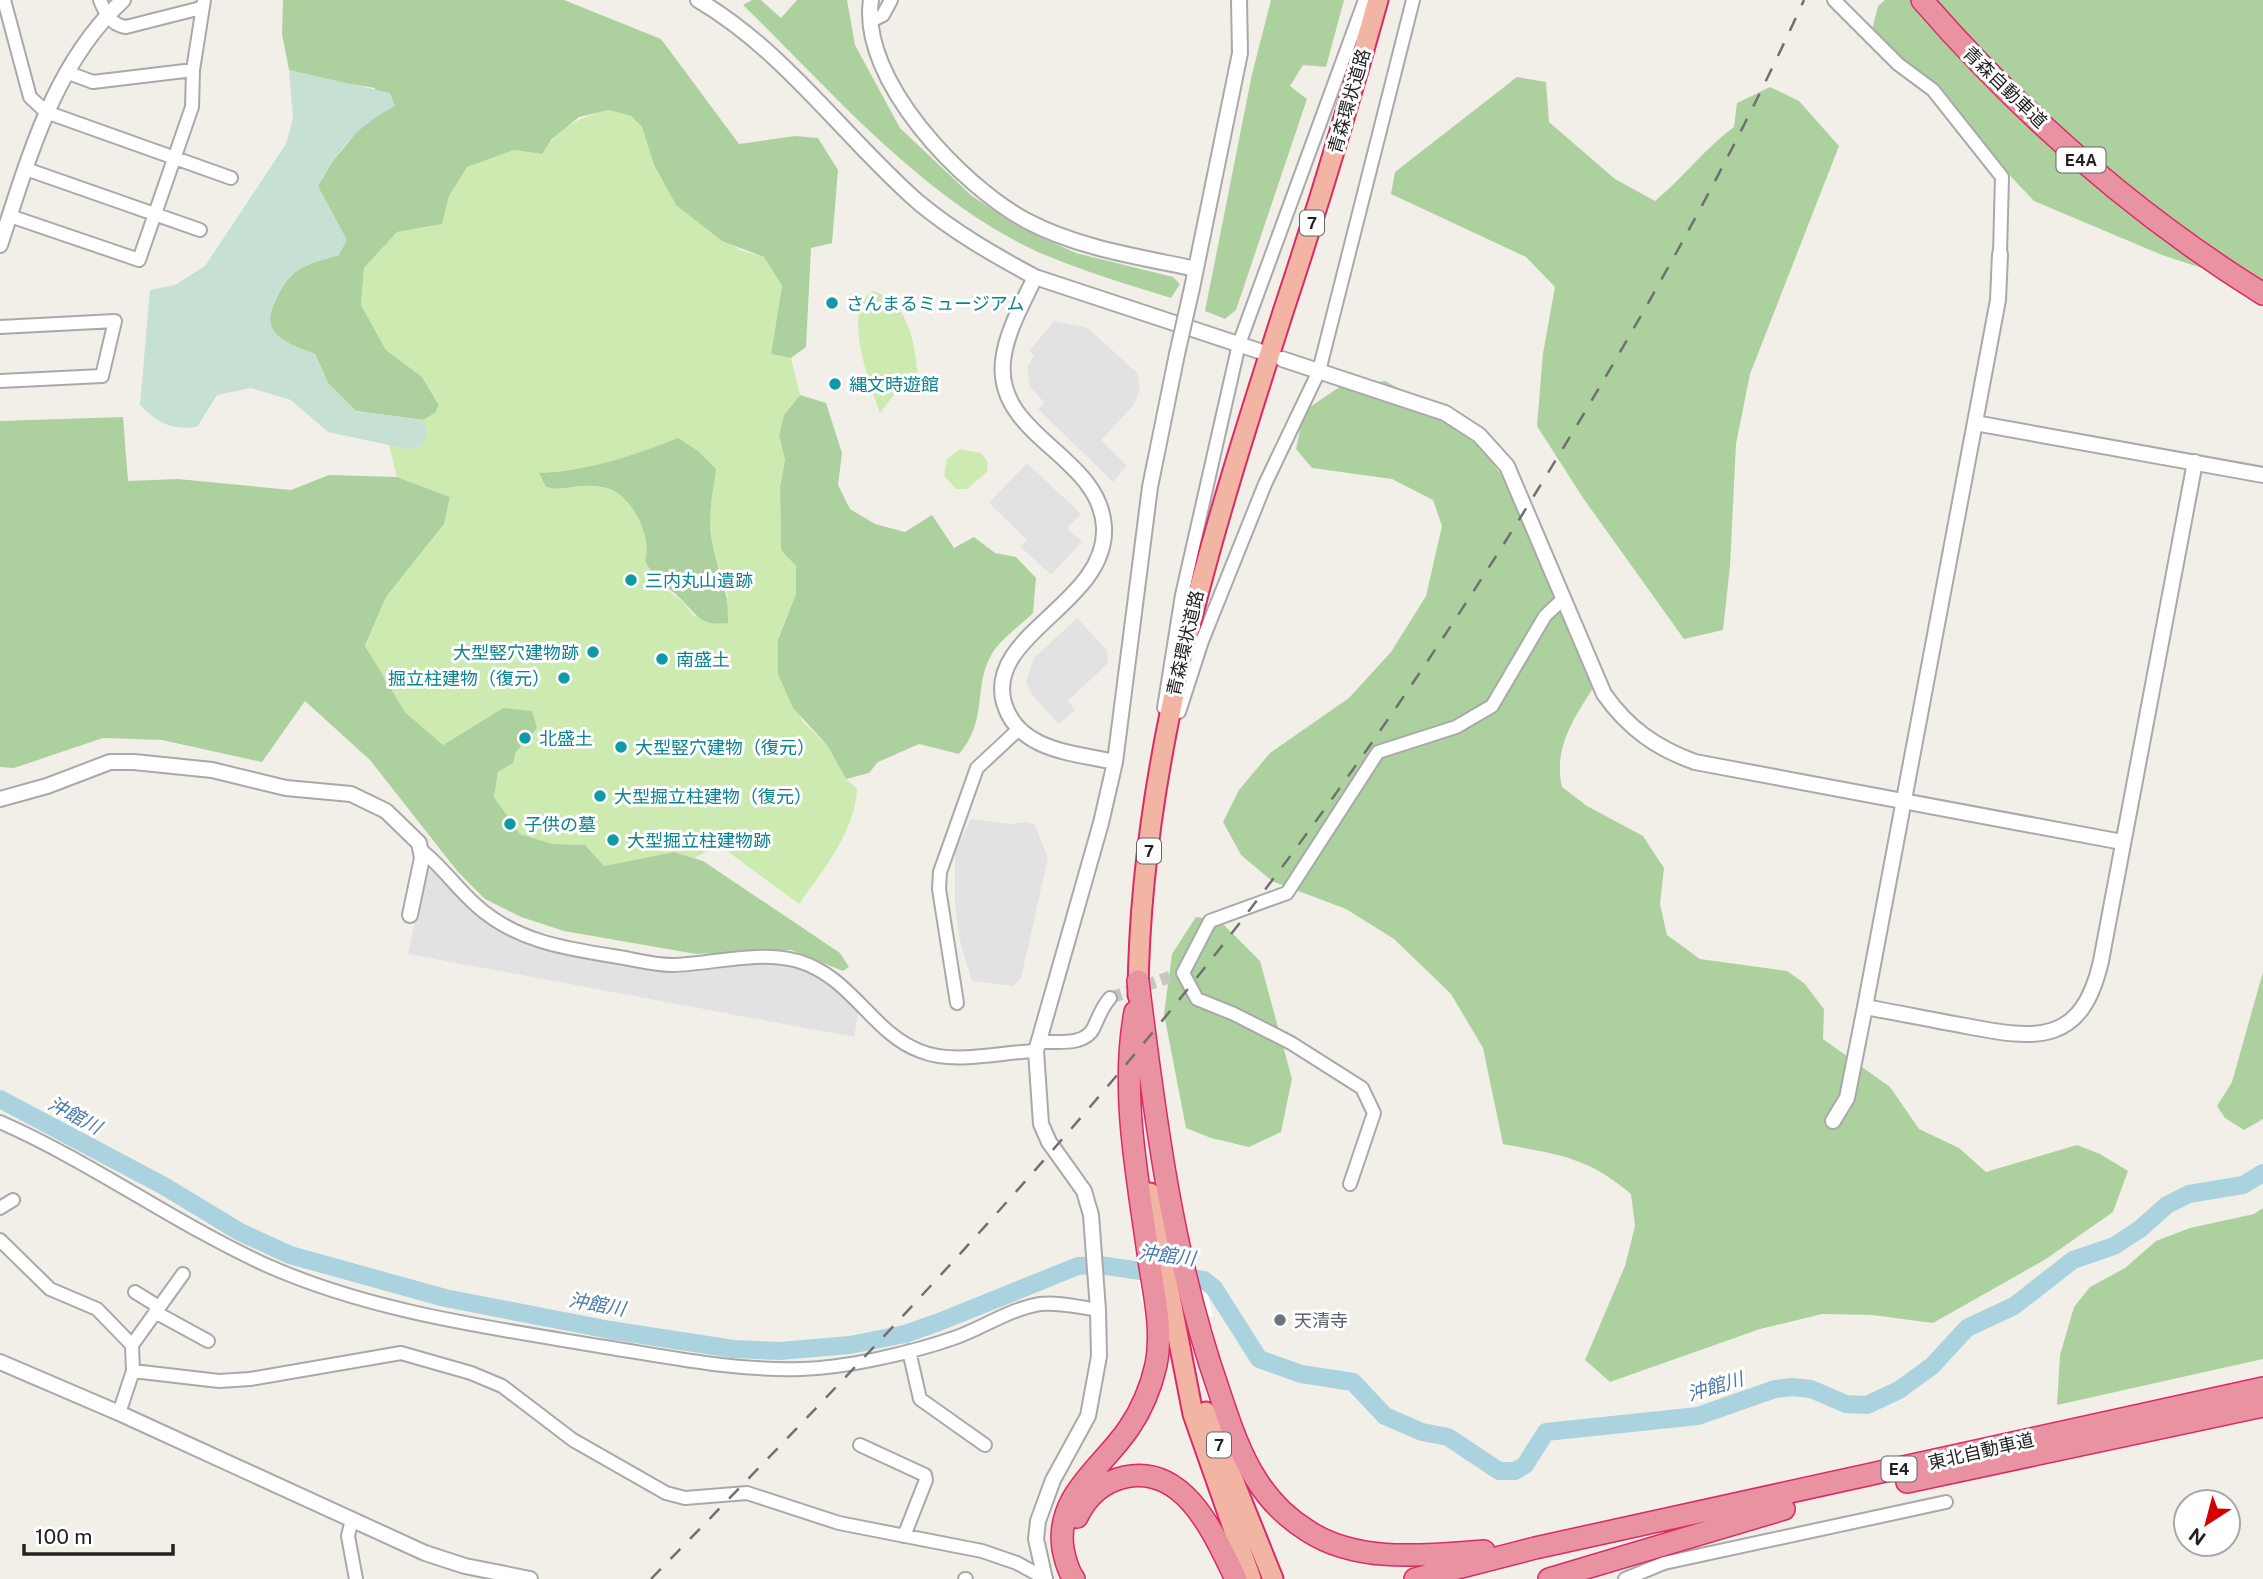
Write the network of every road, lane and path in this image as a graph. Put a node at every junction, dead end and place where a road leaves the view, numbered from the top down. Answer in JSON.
{"nodes":[{"id":1,"x":4,"y":0,"type":"edge"},
{"id":2,"x":100,"y":0,"type":"edge"},
{"id":3,"x":123,"y":0,"type":"edge"},
{"id":4,"x":698,"y":0,"type":"edge"},
{"id":5,"x":871,"y":0,"type":"edge"},
{"id":6,"x":891,"y":0,"type":"edge"},
{"id":7,"x":1238,"y":0,"type":"edge"},
{"id":8,"x":1365,"y":0,"type":"edge"},
{"id":9,"x":1378,"y":0,"type":"edge"},
{"id":10,"x":1413,"y":0,"type":"edge"},
{"id":11,"x":1834,"y":0,"type":"edge"},
{"id":12,"x":1922,"y":0,"type":"edge"},
{"id":13,"x":203,"y":4,"type":"edge"},
{"id":14,"x":108,"y":16,"type":"junction"},
{"id":15,"x":871,"y":21,"type":"junction"},
{"id":16,"x":193,"y":70,"type":"junction"},
{"id":17,"x":66,"y":72,"type":"junction"},
{"id":18,"x":46,"y":112,"type":"junction"},
{"id":19,"x":175,"y":158,"type":"junction"},
{"id":20,"x":26,"y":169,"type":"junction"},
{"id":21,"x":231,"y":178,"type":"dead end"},
{"id":22,"x":155,"y":214,"type":"junction"},
{"id":23,"x":10,"y":216,"type":"junction"},
{"id":24,"x":200,"y":230,"type":"dead end"},
{"id":25,"x":0,"y":245,"type":"edge"},
{"id":26,"x":2000,"y":254,"type":"joint"},
{"id":27,"x":1196,"y":269,"type":"junction"},
{"id":28,"x":1035,"y":277,"type":"junction"},
{"id":29,"x":2263,"y":294,"type":"edge"},
{"id":30,"x":0,"y":327,"type":"edge"},
{"id":31,"x":1238,"y":344,"type":"junction"},
{"id":32,"x":1259,"y":351,"type":"dead end"},
{"id":33,"x":1282,"y":359,"type":"dead end"},
{"id":34,"x":1319,"y":371,"type":"junction"},
{"id":35,"x":0,"y":381,"type":"edge"},
{"id":36,"x":1975,"y":423,"type":"junction"},
{"id":37,"x":2195,"y":462,"type":"junction"},
{"id":38,"x":2263,"y":475,"type":"edge"},
{"id":39,"x":1564,"y":598,"type":"junction"},
{"id":40,"x":1019,"y":729,"type":"junction"},
{"id":41,"x":1163,"y":740,"type":"junction"},
{"id":42,"x":1115,"y":762,"type":"junction"},
{"id":43,"x":0,"y":799,"type":"edge"},
{"id":44,"x":1903,"y":802,"type":"junction"},
{"id":45,"x":2122,"y":842,"type":"junction"},
{"id":46,"x":421,"y":850,"type":"junction"},
{"id":47,"x":1146,"y":875,"type":"junction"},
{"id":48,"x":410,"y":915,"type":"dead end"},
{"id":49,"x":1138,"y":989,"type":"junction"},
{"id":50,"x":1110,"y":998,"type":"tunnel mouth"},
{"id":51,"x":957,"y":1003,"type":"dead end"},
{"id":52,"x":1865,"y":1007,"type":"junction"},
{"id":53,"x":1037,"y":1047,"type":"junction"},
{"id":54,"x":1833,"y":1121,"type":"dead end"},
{"id":55,"x":0,"y":1122,"type":"edge"},
{"id":56,"x":1350,"y":1184,"type":"dead end"},
{"id":57,"x":13,"y":1200,"type":"dead end"},
{"id":58,"x":0,"y":1208,"type":"edge"},
{"id":59,"x":0,"y":1240,"type":"edge"},
{"id":60,"x":183,"y":1274,"type":"dead end"},
{"id":61,"x":135,"y":1292,"type":"dead end"},
{"id":62,"x":1098,"y":1304,"type":"junction"},
{"id":63,"x":1164,"y":1307,"type":"junction"},
{"id":64,"x":157,"y":1310,"type":"junction"},
{"id":65,"x":208,"y":1340,"type":"dead end"},
{"id":66,"x":132,"y":1345,"type":"junction"},
{"id":67,"x":909,"y":1352,"type":"junction"},
{"id":68,"x":0,"y":1362,"type":"edge"},
{"id":69,"x":133,"y":1371,"type":"junction"},
{"id":70,"x":2263,"y":1388,"type":"edge"},
{"id":71,"x":2263,"y":1406,"type":"edge"},
{"id":72,"x":119,"y":1413,"type":"junction"},
{"id":73,"x":860,"y":1445,"type":"dead end"},
{"id":74,"x":985,"y":1445,"type":"dead end"},
{"id":75,"x":1946,"y":1503,"type":"dead end"},
{"id":76,"x":352,"y":1519,"type":"junction"},
{"id":77,"x":904,"y":1536,"type":"junction"},
{"id":78,"x":1541,"y":1563,"type":"edge"},
{"id":79,"x":1045,"y":1578,"type":"edge"},
{"id":80,"x":356,"y":1579,"type":"edge"},
{"id":81,"x":530,"y":1579,"type":"edge"},
{"id":82,"x":1074,"y":1579,"type":"edge"},
{"id":83,"x":1086,"y":1579,"type":"edge"},
{"id":84,"x":1236,"y":1579,"type":"edge"},
{"id":85,"x":1251,"y":1579,"type":"edge"},
{"id":86,"x":1273,"y":1579,"type":"edge"},
{"id":87,"x":1415,"y":1579,"type":"edge"},
{"id":88,"x":1468,"y":1579,"type":"edge"},
{"id":89,"x":1625,"y":1579,"type":"edge"}],
"edges":[{"from":1,"to":18,"type":"street"},
{"from":2,"to":14,"type":"street"},
{"from":3,"to":14,"type":"street"},
{"from":4,"to":28,"type":"street"},
{"from":5,"to":15,"type":"street"},
{"from":6,"to":15,"type":"street"},
{"from":7,"to":27,"type":"street"},
{"from":8,"to":31,"type":"street"},
{"from":9,"to":41,"type":"highway","name":"青森環状道路","number":"7"},
{"from":10,"to":34,"type":"street"},
{"from":11,"to":26,"type":"street"},
{"from":12,"to":29,"type":"highway","name":"青森自動車道","number":"E4A"},
{"from":13,"to":14,"type":"street"},
{"from":13,"to":16,"type":"street"},
{"from":14,"to":17,"type":"street"},
{"from":15,"to":27,"type":"street"},
{"from":16,"to":17,"type":"street"},
{"from":16,"to":19,"type":"street"},
{"from":17,"to":18,"type":"street"},
{"from":18,"to":19,"type":"street"},
{"from":18,"to":20,"type":"street"},
{"from":19,"to":21,"type":"street"},
{"from":19,"to":22,"type":"street"},
{"from":20,"to":22,"type":"street"},
{"from":20,"to":23,"type":"street"},
{"from":22,"to":23,"type":"street"},
{"from":22,"to":24,"type":"street"},
{"from":23,"to":25,"type":"street"},
{"from":26,"to":36,"type":"street"},
{"from":27,"to":42,"type":"street","bridge":true},
{"from":28,"to":31,"type":"street"},
{"from":28,"to":40,"type":"street"},
{"from":30,"to":35,"type":"street"},
{"from":31,"to":32,"type":"street"},
{"from":31,"to":41,"type":"street"},
{"from":33,"to":34,"type":"street"},
{"from":34,"to":39,"type":"street"},
{"from":34,"to":47,"type":"street"},
{"from":36,"to":37,"type":"street"},
{"from":36,"to":44,"type":"street"},
{"from":37,"to":38,"type":"street"},
{"from":37,"to":45,"type":"street"},
{"from":39,"to":44,"type":"street"},
{"from":39,"to":56,"type":"street"},
{"from":40,"to":42,"type":"street"},
{"from":40,"to":51,"type":"street"},
{"from":41,"to":47,"type":"highway","name":"青森環状道路","number":"7"},
{"from":42,"to":53,"type":"street"},
{"from":43,"to":46,"type":"street"},
{"from":44,"to":45,"type":"street"},
{"from":44,"to":52,"type":"street"},
{"from":45,"to":52,"type":"street"},
{"from":46,"to":48,"type":"street"},
{"from":46,"to":53,"type":"street"},
{"from":47,"to":49,"type":"highway","name":"青森環状道路","number":"7"},
{"from":49,"to":63,"type":"highway"},
{"from":49,"to":78,"type":"highway"},
{"from":50,"to":53,"type":"street"},
{"from":52,"to":54,"type":"street"},
{"from":53,"to":62,"type":"street"},
{"from":55,"to":67,"type":"street"},
{"from":57,"to":58,"type":"street"},
{"from":59,"to":66,"type":"street"},
{"from":60,"to":64,"type":"street"},
{"from":61,"to":64,"type":"street"},
{"from":62,"to":67,"type":"street"},
{"from":62,"to":79,"type":"street"},
{"from":63,"to":82,"type":"highway"},
{"from":63,"to":85,"type":"highway","number":"7"},
{"from":63,"to":86,"type":"highway","number":"7"},
{"from":64,"to":65,"type":"street"},
{"from":64,"to":66,"type":"street"},
{"from":66,"to":69,"type":"street"},
{"from":67,"to":74,"type":"street"},
{"from":68,"to":72,"type":"street"},
{"from":69,"to":72,"type":"street"},
{"from":69,"to":77,"type":"street"},
{"from":70,"to":78,"type":"highway","name":"東北自動車道","number":"E4"},
{"from":71,"to":78,"type":"highway","name":"東北自動車道","number":"E4"},
{"from":72,"to":76,"type":"street"},
{"from":73,"to":77,"type":"street"},
{"from":75,"to":89,"type":"street"},
{"from":76,"to":80,"type":"street"},
{"from":76,"to":81,"type":"street"},
{"from":77,"to":79,"type":"street"},
{"from":78,"to":87,"type":"highway"},
{"from":78,"to":88,"type":"highway"},
{"from":83,"to":84,"type":"highway"}]}
